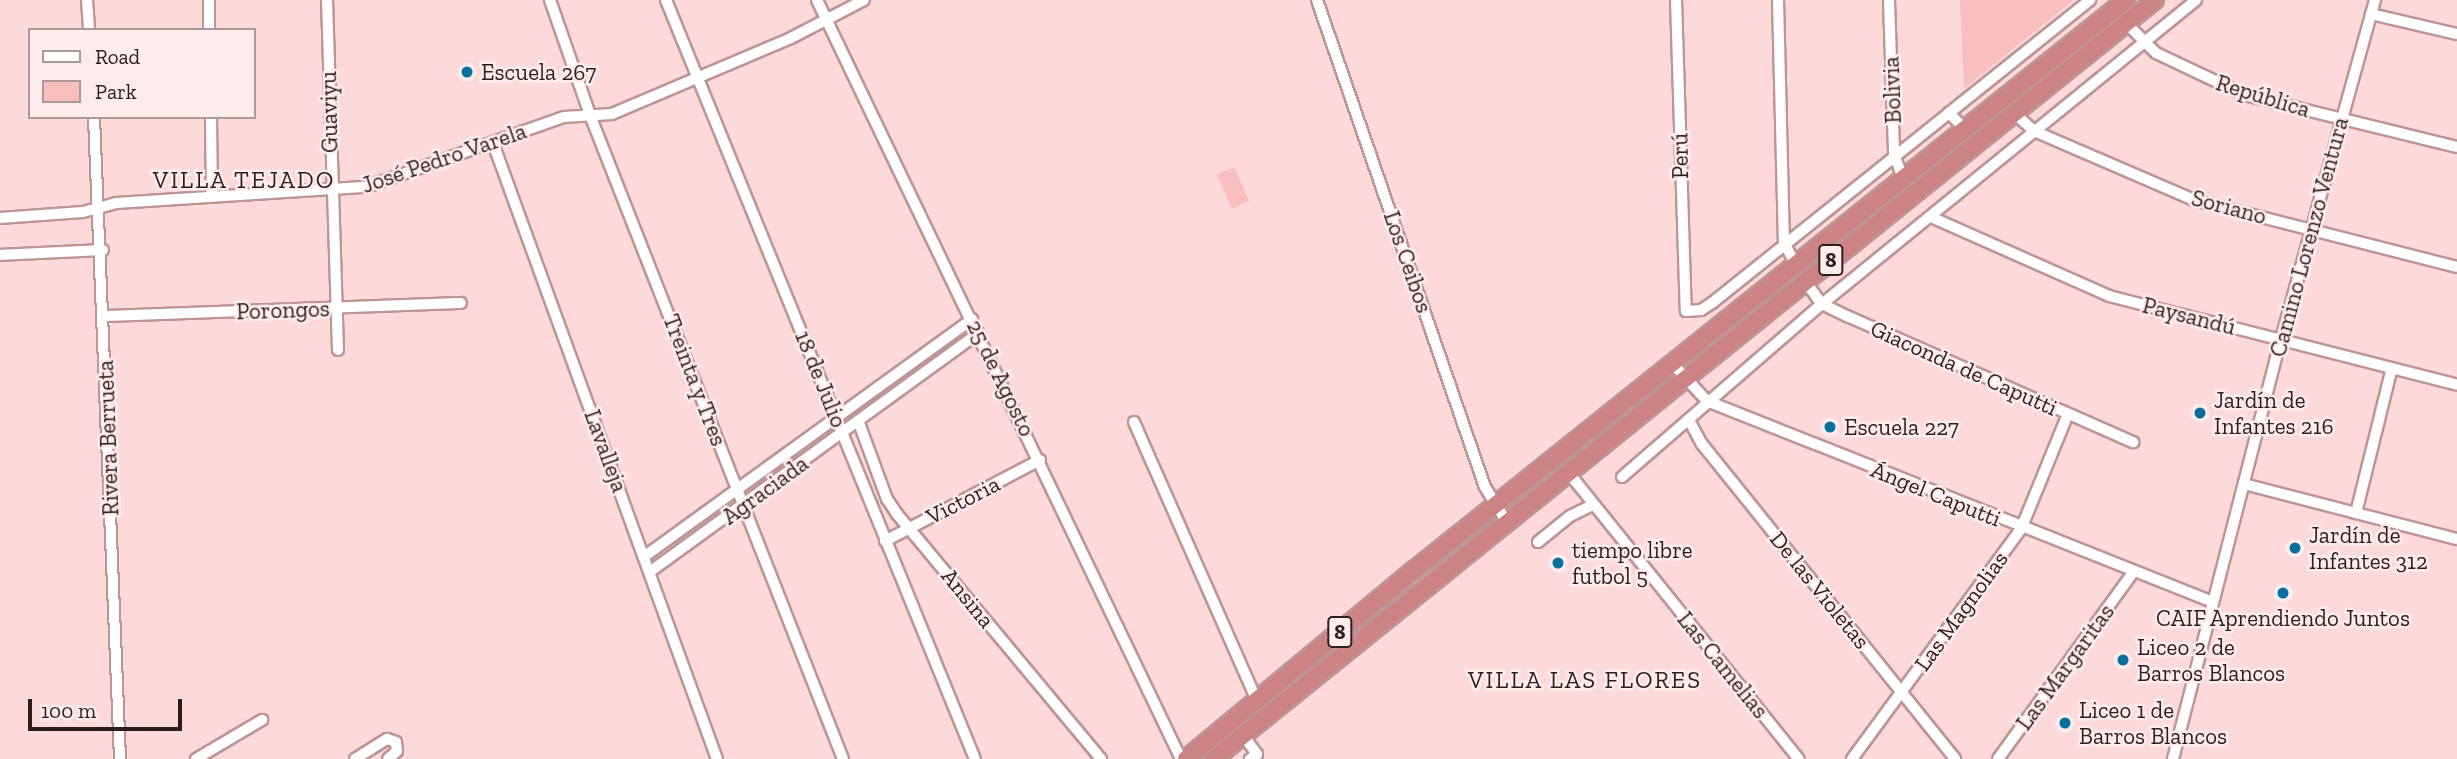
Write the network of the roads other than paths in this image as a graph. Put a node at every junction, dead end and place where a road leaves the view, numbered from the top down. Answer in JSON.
{"nodes":[{"id":1,"x":87,"y":0,"type":"edge"},
{"id":2,"x":209,"y":0,"type":"edge"},
{"id":3,"x":327,"y":0,"type":"edge"},
{"id":4,"x":550,"y":0,"type":"edge"},
{"id":5,"x":666,"y":0,"type":"edge"},
{"id":6,"x":817,"y":0,"type":"edge"},
{"id":7,"x":864,"y":0,"type":"edge"},
{"id":8,"x":1317,"y":0,"type":"edge"},
{"id":9,"x":1676,"y":0,"type":"edge"},
{"id":10,"x":1778,"y":0,"type":"edge"},
{"id":11,"x":1889,"y":0,"type":"edge"},
{"id":12,"x":2090,"y":0,"type":"edge"},
{"id":13,"x":2126,"y":0,"type":"edge"},
{"id":14,"x":2155,"y":0,"type":"edge"},
{"id":15,"x":2196,"y":0,"type":"edge"},
{"id":16,"x":2375,"y":0,"type":"edge"},
{"id":17,"x":2371,"y":14,"type":"junction"},
{"id":18,"x":825,"y":19,"type":"junction"},
{"id":19,"x":2126,"y":23,"type":"junction"},
{"id":20,"x":89,"y":28,"type":"edge"},
{"id":21,"x":209,"y":28,"type":"edge"},
{"id":22,"x":2457,"y":34,"type":"edge"},
{"id":23,"x":2144,"y":43,"type":"junction"},
{"id":24,"x":698,"y":79,"type":"junction"},
{"id":25,"x":1949,"y":113,"type":"junction"},
{"id":26,"x":2014,"y":113,"type":"junction"},
{"id":27,"x":590,"y":115,"type":"junction"},
{"id":28,"x":94,"y":119,"type":"edge"},
{"id":29,"x":211,"y":119,"type":"edge"},
{"id":30,"x":2342,"y":119,"type":"junction"},
{"id":31,"x":1965,"y":130,"type":"junction"},
{"id":32,"x":2034,"y":131,"type":"junction"},
{"id":33,"x":493,"y":143,"type":"junction"},
{"id":34,"x":2457,"y":147,"type":"edge"},
{"id":35,"x":1894,"y":154,"type":"junction"},
{"id":36,"x":1903,"y":179,"type":"junction"},
{"id":37,"x":331,"y":192,"type":"junction"},
{"id":38,"x":212,"y":196,"type":"junction"},
{"id":39,"x":100,"y":206,"type":"junction"},
{"id":40,"x":1931,"y":217,"type":"junction"},
{"id":41,"x":0,"y":218,"type":"edge"},
{"id":42,"x":2311,"y":229,"type":"junction"},
{"id":43,"x":1784,"y":243,"type":"junction"},
{"id":44,"x":103,"y":250,"type":"junction"},
{"id":45,"x":0,"y":255,"type":"edge"},
{"id":46,"x":1796,"y":265,"type":"junction"},
{"id":47,"x":2457,"y":267,"type":"edge"},
{"id":48,"x":1805,"y":281,"type":"junction"},
{"id":49,"x":461,"y":303,"type":"dead end"},
{"id":50,"x":1822,"y":304,"type":"junction"},
{"id":51,"x":335,"y":307,"type":"junction"},
{"id":52,"x":105,"y":316,"type":"junction"},
{"id":53,"x":972,"y":319,"type":"junction"},
{"id":54,"x":979,"y":332,"type":"junction"},
{"id":55,"x":2281,"y":339,"type":"junction"},
{"id":56,"x":338,"y":350,"type":"dead end"},
{"id":57,"x":1672,"y":364,"type":"junction"},
{"id":58,"x":2392,"y":368,"type":"junction"},
{"id":59,"x":1684,"y":378,"type":"junction"},
{"id":60,"x":2457,"y":385,"type":"edge"},
{"id":61,"x":1707,"y":401,"type":"junction"},
{"id":62,"x":2068,"y":414,"type":"junction"},
{"id":63,"x":837,"y":418,"type":"junction"},
{"id":64,"x":1689,"y":420,"type":"junction"},
{"id":65,"x":1134,"y":422,"type":"dead end"},
{"id":66,"x":859,"y":423,"type":"junction"},
{"id":67,"x":843,"y":434,"type":"junction"},
{"id":68,"x":2133,"y":442,"type":"dead end"},
{"id":69,"x":1040,"y":460,"type":"junction"},
{"id":70,"x":1568,"y":472,"type":"junction"},
{"id":71,"x":1622,"y":477,"type":"dead end"},
{"id":72,"x":2244,"y":484,"type":"junction"},
{"id":73,"x":738,"y":491,"type":"junction"},
{"id":74,"x":1495,"y":505,"type":"junction"},
{"id":75,"x":1593,"y":505,"type":"junction"},
{"id":76,"x":744,"y":506,"type":"junction"},
{"id":77,"x":2356,"y":513,"type":"junction"},
{"id":78,"x":1506,"y":520,"type":"junction"},
{"id":79,"x":910,"y":527,"type":"junction"},
{"id":80,"x":2021,"y":529,"type":"junction"},
{"id":81,"x":2457,"y":539,"type":"edge"},
{"id":82,"x":885,"y":541,"type":"junction"},
{"id":83,"x":1538,"y":542,"type":"dead end"},
{"id":84,"x":645,"y":556,"type":"junction"},
{"id":85,"x":651,"y":572,"type":"junction"},
{"id":86,"x":2132,"y":574,"type":"junction"},
{"id":87,"x":2213,"y":602,"type":"junction"},
{"id":88,"x":1902,"y":691,"type":"junction"},
{"id":89,"x":1256,"y":701,"type":"junction"},
{"id":90,"x":262,"y":720,"type":"dead end"},
{"id":91,"x":1243,"y":735,"type":"junction"},
{"id":92,"x":120,"y":759,"type":"edge"},
{"id":93,"x":196,"y":759,"type":"edge"},
{"id":94,"x":355,"y":759,"type":"edge"},
{"id":95,"x":365,"y":759,"type":"edge"},
{"id":96,"x":388,"y":759,"type":"edge"},
{"id":97,"x":718,"y":759,"type":"edge"},
{"id":98,"x":843,"y":759,"type":"edge"},
{"id":99,"x":975,"y":759,"type":"edge"},
{"id":100,"x":1101,"y":759,"type":"edge"},
{"id":101,"x":1183,"y":759,"type":"edge"},
{"id":102,"x":1214,"y":759,"type":"edge"},
{"id":103,"x":1250,"y":759,"type":"edge"},
{"id":104,"x":1799,"y":759,"type":"edge"},
{"id":105,"x":1852,"y":759,"type":"edge"},
{"id":106,"x":1955,"y":759,"type":"edge"},
{"id":107,"x":1998,"y":759,"type":"edge"},
{"id":108,"x":2173,"y":759,"type":"edge"}],
"edges":[{"from":1,"to":20,"type":"street"},
{"from":2,"to":21,"type":"street"},
{"from":3,"to":37,"type":"street","name":"Guaviyu"},
{"from":4,"to":27,"type":"street","name":"Treinta y Tres"},
{"from":5,"to":24,"type":"street","name":"18 de Julio"},
{"from":6,"to":18,"type":"street","name":"25 de Agosto"},
{"from":7,"to":18,"type":"street","name":"José Pedro Varela"},
{"from":8,"to":74,"type":"street","name":"Los Ceibos"},
{"from":9,"to":43,"type":"street","name":"Perú"},
{"from":10,"to":43,"type":"street"},
{"from":11,"to":35,"type":"street","name":"Bolivia"},
{"from":12,"to":25,"type":"street"},
{"from":13,"to":31,"type":"highway","number":"8"},
{"from":14,"to":19,"type":"highway","number":"8"},
{"from":15,"to":23,"type":"street"},
{"from":16,"to":17,"type":"street","name":"Camino Lorenzo Ventura"},
{"from":17,"to":22,"type":"street"},
{"from":17,"to":30,"type":"street","name":"Camino Lorenzo Ventura"},
{"from":18,"to":24,"type":"street","name":"José Pedro Varela"},
{"from":18,"to":53,"type":"street","name":"25 de Agosto"},
{"from":19,"to":23,"type":"street","name":"República"},
{"from":19,"to":26,"type":"highway","number":"8"},
{"from":23,"to":30,"type":"street","name":"República"},
{"from":23,"to":32,"type":"street"},
{"from":24,"to":27,"type":"street","name":"José Pedro Varela"},
{"from":24,"to":63,"type":"street","name":"18 de Julio"},
{"from":25,"to":31,"type":"street"},
{"from":25,"to":35,"type":"street"},
{"from":26,"to":32,"type":"street","name":"Soriano"},
{"from":26,"to":48,"type":"highway","number":"8"},
{"from":27,"to":33,"type":"street","name":"José Pedro Varela"},
{"from":27,"to":73,"type":"street","name":"Treinta y Tres"},
{"from":28,"to":39,"type":"street","name":"Rivera Berrueta"},
{"from":29,"to":38,"type":"street"},
{"from":30,"to":34,"type":"street","name":"República"},
{"from":30,"to":42,"type":"street","name":"Camino Lorenzo Ventura"},
{"from":31,"to":36,"type":"highway","number":"8"},
{"from":32,"to":40,"type":"street"},
{"from":32,"to":42,"type":"street","name":"Soriano"},
{"from":33,"to":37,"type":"street","name":"José Pedro Varela"},
{"from":33,"to":84,"type":"street","name":"Lavalleja"},
{"from":35,"to":36,"type":"street","name":"Bolivia"},
{"from":35,"to":43,"type":"street"},
{"from":36,"to":46,"type":"highway","number":"8"},
{"from":37,"to":38,"type":"street","name":"José Pedro Varela"},
{"from":37,"to":51,"type":"street","name":"Guaviyu"},
{"from":38,"to":39,"type":"street","name":"José Pedro Varela"},
{"from":39,"to":41,"type":"street","name":"José Pedro Varela"},
{"from":39,"to":44,"type":"street","name":"Rivera Berrueta"},
{"from":40,"to":50,"type":"street"},
{"from":40,"to":55,"type":"street","name":"Paysandú"},
{"from":42,"to":47,"type":"street","name":"Soriano"},
{"from":42,"to":55,"type":"street","name":"Camino Lorenzo Ventura"},
{"from":43,"to":46,"type":"street"},
{"from":44,"to":45,"type":"street"},
{"from":44,"to":52,"type":"street","name":"Rivera Berrueta"},
{"from":46,"to":57,"type":"highway","number":"8"},
{"from":48,"to":50,"type":"street","name":"Giaconda de Caputti"},
{"from":48,"to":59,"type":"highway","number":"8"},
{"from":49,"to":51,"type":"street","name":"Porongos"},
{"from":50,"to":61,"type":"street"},
{"from":50,"to":62,"type":"street","name":"Giaconda de Caputti"},
{"from":51,"to":52,"type":"street","name":"Porongos"},
{"from":51,"to":56,"type":"street","name":"Guaviyu"},
{"from":52,"to":92,"type":"street","name":"Rivera Berrueta"},
{"from":53,"to":54,"type":"street","name":"25 de Agosto"},
{"from":53,"to":63,"type":"street","name":"Agraciada"},
{"from":54,"to":66,"type":"street","name":"Agraciada"},
{"from":54,"to":69,"type":"street","name":"25 de Agosto"},
{"from":55,"to":58,"type":"street","name":"Paysandú"},
{"from":55,"to":72,"type":"street","name":"Camino Lorenzo Ventura"},
{"from":57,"to":59,"type":"street","name":"Ángel Caputti"},
{"from":57,"to":74,"type":"highway","number":"8"},
{"from":58,"to":60,"type":"street","name":"Paysandú"},
{"from":58,"to":77,"type":"street"},
{"from":59,"to":61,"type":"street","name":"Ángel Caputti"},
{"from":59,"to":70,"type":"highway","number":"8"},
{"from":61,"to":64,"type":"street"},
{"from":61,"to":80,"type":"street","name":"Ángel Caputti"},
{"from":62,"to":68,"type":"street","name":"Giaconda de Caputti"},
{"from":62,"to":80,"type":"street","name":"Las Magnolias"},
{"from":63,"to":67,"type":"street","name":"18 de Julio"},
{"from":63,"to":73,"type":"street","name":"Agraciada"},
{"from":64,"to":71,"type":"street"},
{"from":64,"to":88,"type":"street","name":"De las Violetas"},
{"from":65,"to":89,"type":"street"},
{"from":66,"to":67,"type":"street","name":"Agraciada"},
{"from":66,"to":79,"type":"street","name":"Ansina"},
{"from":67,"to":76,"type":"street","name":"Agraciada"},
{"from":67,"to":82,"type":"street","name":"18 de Julio"},
{"from":69,"to":79,"type":"street","name":"Victoria"},
{"from":69,"to":101,"type":"street","name":"25 de Agosto"},
{"from":70,"to":75,"type":"street","name":"Las Camelias"},
{"from":70,"to":78,"type":"highway","number":"8"},
{"from":72,"to":77,"type":"street"},
{"from":72,"to":87,"type":"street","name":"Camino Lorenzo Ventura"},
{"from":73,"to":76,"type":"street","name":"Treinta y Tres"},
{"from":73,"to":84,"type":"street","name":"Agraciada"},
{"from":74,"to":78,"type":"street","name":"Los Ceibos"},
{"from":74,"to":89,"type":"highway","number":"8"},
{"from":75,"to":83,"type":"street"},
{"from":75,"to":104,"type":"street","name":"Las Camelias"},
{"from":76,"to":85,"type":"street","name":"Agraciada"},
{"from":76,"to":98,"type":"street","name":"Treinta y Tres"},
{"from":77,"to":81,"type":"street"},
{"from":78,"to":91,"type":"highway","number":"8"},
{"from":79,"to":82,"type":"street","name":"Victoria"},
{"from":79,"to":100,"type":"street","name":"Ansina"},
{"from":80,"to":86,"type":"street","name":"Ángel Caputti"},
{"from":80,"to":88,"type":"street","name":"Las Magnolias"},
{"from":82,"to":99,"type":"street","name":"18 de Julio"},
{"from":84,"to":85,"type":"street","name":"Lavalleja"},
{"from":85,"to":97,"type":"street","name":"Lavalleja"},
{"from":86,"to":87,"type":"street","name":"Ángel Caputti"},
{"from":86,"to":107,"type":"street","name":"Las Margaritas"},
{"from":87,"to":108,"type":"street","name":"Camino Lorenzo Ventura"},
{"from":88,"to":105,"type":"street","name":"Las Magnolias"},
{"from":88,"to":106,"type":"street","name":"De las Violetas"},
{"from":89,"to":101,"type":"highway","number":"8"},
{"from":90,"to":93,"type":"street"},
{"from":91,"to":102,"type":"highway","number":"8"},
{"from":91,"to":103,"type":"street"},
{"from":94,"to":95,"type":"street"},
{"from":94,"to":96,"type":"street"}]}
